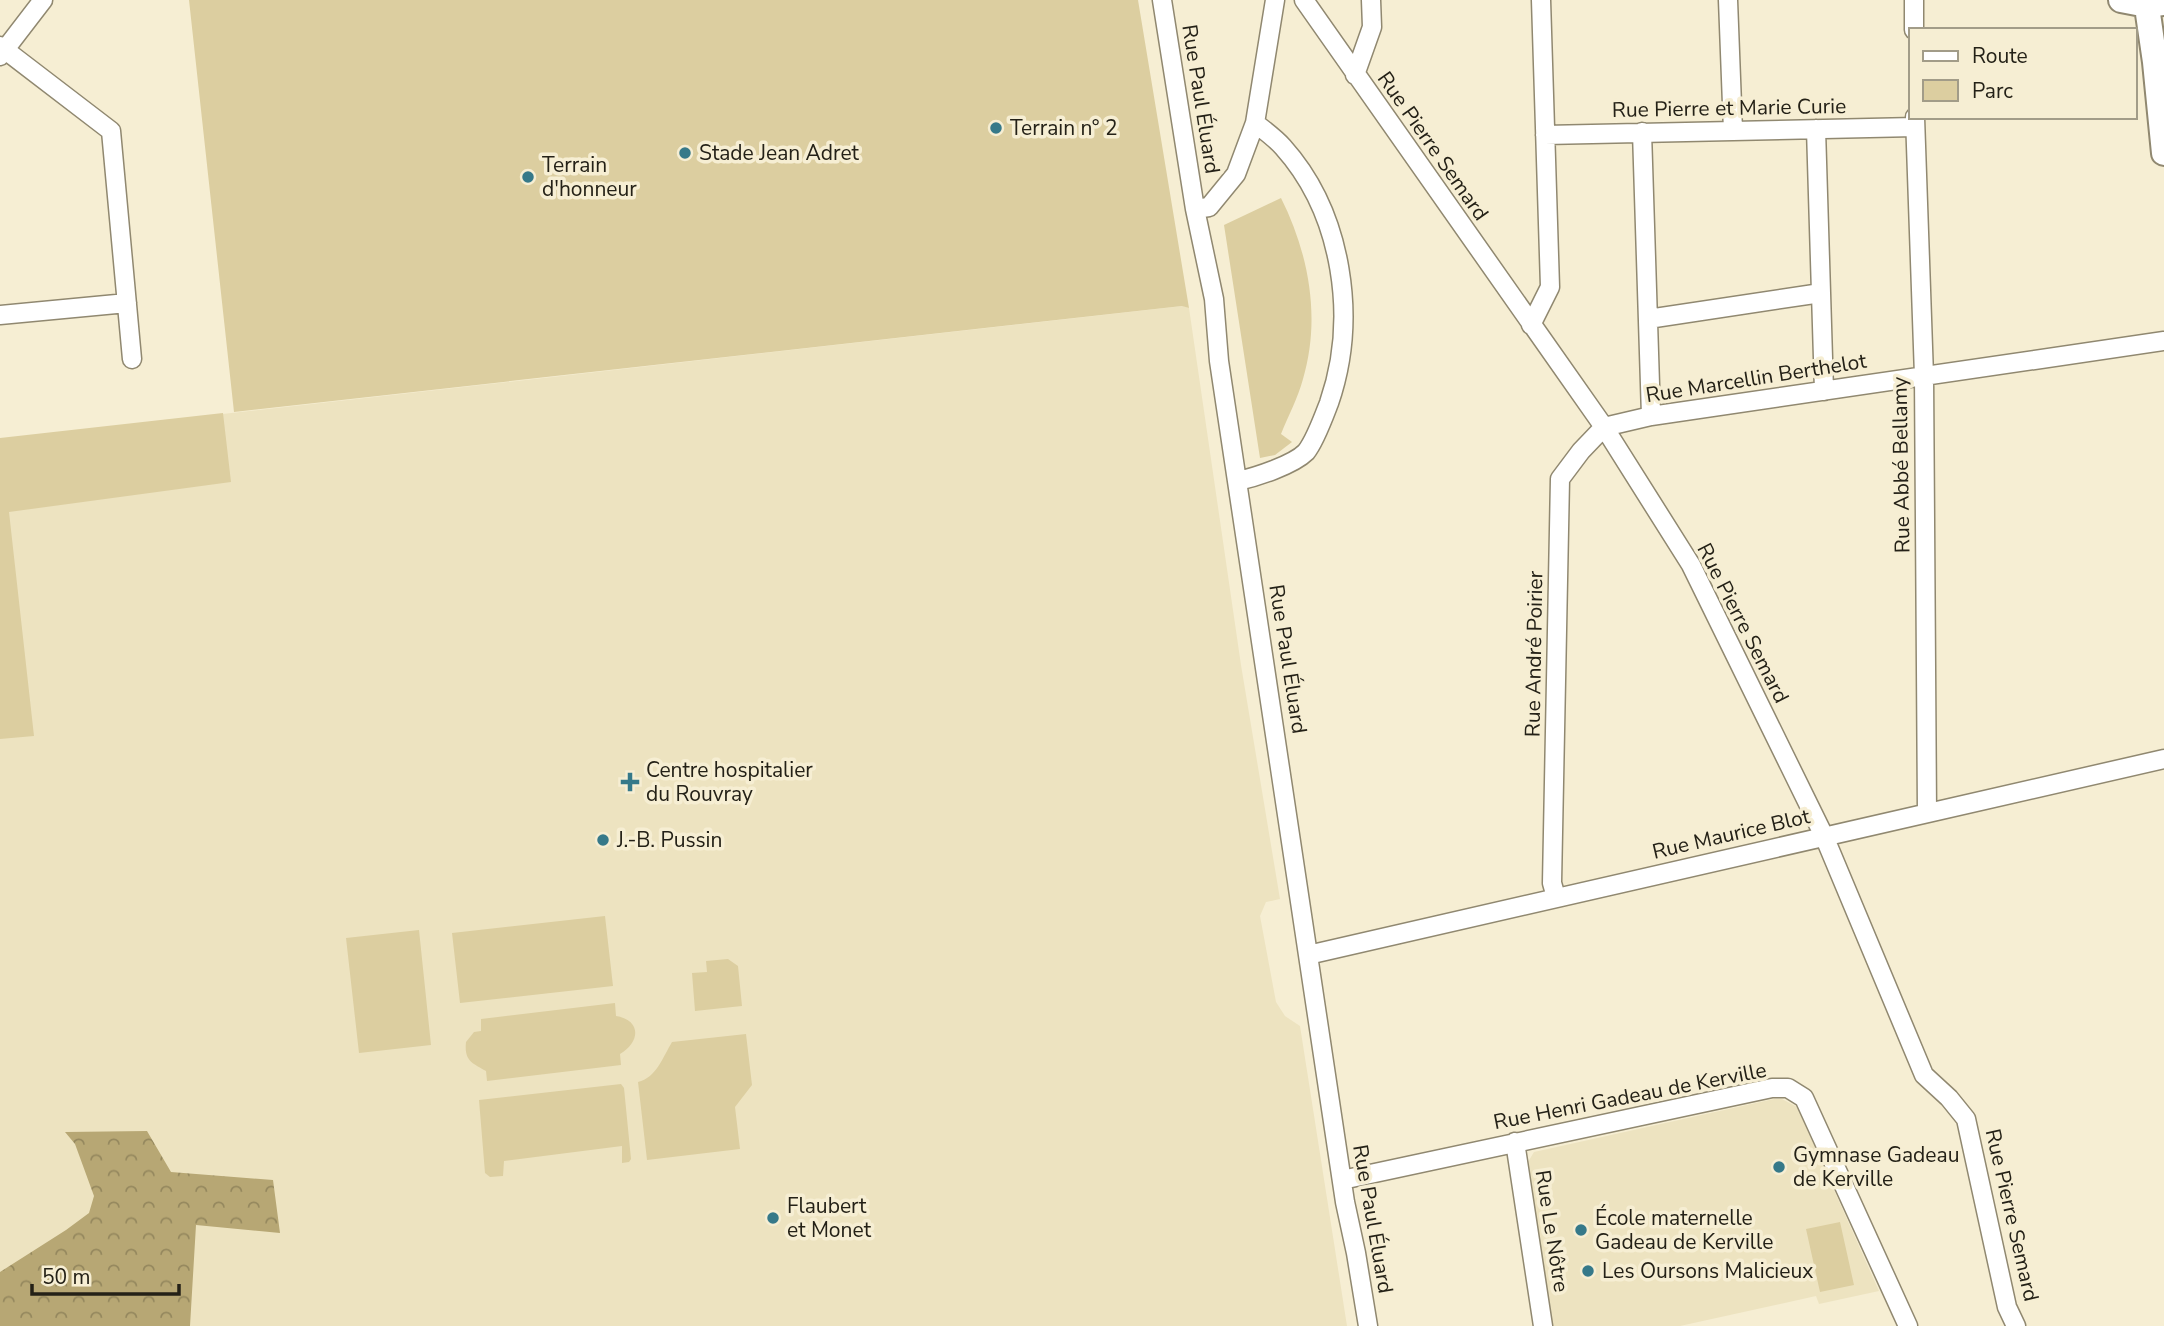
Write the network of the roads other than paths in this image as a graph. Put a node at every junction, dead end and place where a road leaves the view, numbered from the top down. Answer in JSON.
{"nodes":[{"id":1,"x":43,"y":0,"type":"edge"},
{"id":2,"x":1162,"y":0,"type":"edge"},
{"id":3,"x":1275,"y":0,"type":"edge"},
{"id":4,"x":1304,"y":0,"type":"edge"},
{"id":5,"x":1371,"y":0,"type":"edge"},
{"id":6,"x":1541,"y":0,"type":"edge"},
{"id":7,"x":1728,"y":0,"type":"edge"},
{"id":8,"x":1914,"y":0,"type":"edge"},
{"id":9,"x":2121,"y":0,"type":"edge"},
{"id":10,"x":2152,"y":3,"type":"edge"},
{"id":11,"x":1914,"y":28,"type":"edge"},
{"id":12,"x":2,"y":51,"type":"edge"},
{"id":13,"x":1355,"y":75,"type":"junction"},
{"id":14,"x":1915,"y":122,"type":"edge"},
{"id":15,"x":1255,"y":123,"type":"junction"},
{"id":16,"x":1816,"y":129,"type":"junction"},
{"id":17,"x":1733,"y":131,"type":"junction"},
{"id":18,"x":1642,"y":132,"type":"junction"},
{"id":19,"x":1545,"y":135,"type":"junction"},
{"id":20,"x":2164,"y":153,"type":"edge"},
{"id":21,"x":1195,"y":209,"type":"junction"},
{"id":22,"x":1821,"y":293,"type":"junction"},
{"id":23,"x":127,"y":303,"type":"junction"},
{"id":24,"x":0,"y":315,"type":"edge"},
{"id":25,"x":1648,"y":319,"type":"junction"},
{"id":26,"x":1531,"y":325,"type":"junction"},
{"id":27,"x":2164,"y":341,"type":"edge"},
{"id":28,"x":132,"y":359,"type":"dead end"},
{"id":29,"x":1924,"y":376,"type":"junction"},
{"id":30,"x":1824,"y":391,"type":"junction"},
{"id":31,"x":1651,"y":416,"type":"junction"},
{"id":32,"x":1604,"y":427,"type":"junction"},
{"id":33,"x":1238,"y":481,"type":"junction"},
{"id":34,"x":2164,"y":759,"type":"edge"},
{"id":35,"x":1927,"y":813,"type":"junction"},
{"id":36,"x":1824,"y":836,"type":"junction"},
{"id":37,"x":1556,"y":897,"type":"junction"},
{"id":38,"x":1308,"y":955,"type":"junction"},
{"id":39,"x":1515,"y":1142,"type":"junction"},
{"id":40,"x":1342,"y":1180,"type":"junction"},
{"id":41,"x":1368,"y":1326,"type":"edge"},
{"id":42,"x":1543,"y":1326,"type":"edge"},
{"id":43,"x":1908,"y":1326,"type":"edge"},
{"id":44,"x":2016,"y":1326,"type":"edge"}],
"edges":[{"from":1,"to":12,"type":"street"},
{"from":2,"to":21,"type":"street","name":"Rue Paul Éluard"},
{"from":3,"to":15,"type":"street"},
{"from":4,"to":13,"type":"street","name":"Rue Pierre Semard"},
{"from":5,"to":13,"type":"street"},
{"from":6,"to":19,"type":"street"},
{"from":7,"to":17,"type":"street"},
{"from":8,"to":11,"type":"street"},
{"from":9,"to":10,"type":"main road"},
{"from":10,"to":20,"type":"main road"},
{"from":12,"to":23,"type":"street"},
{"from":13,"to":26,"type":"street","name":"Rue Pierre Semard"},
{"from":14,"to":16,"type":"street","name":"Rue Pierre et Marie Curie"},
{"from":14,"to":29,"type":"street","name":"Rue Abbé Bellamy"},
{"from":15,"to":21,"type":"street"},
{"from":15,"to":33,"type":"street"},
{"from":16,"to":17,"type":"street","name":"Rue Pierre et Marie Curie"},
{"from":16,"to":22,"type":"street"},
{"from":17,"to":18,"type":"street","name":"Rue Pierre et Marie Curie"},
{"from":18,"to":19,"type":"street","name":"Rue Pierre et Marie Curie"},
{"from":18,"to":25,"type":"street"},
{"from":19,"to":26,"type":"street"},
{"from":21,"to":33,"type":"street","name":"Rue Paul Éluard"},
{"from":22,"to":25,"type":"street"},
{"from":22,"to":30,"type":"street"},
{"from":23,"to":24,"type":"street"},
{"from":23,"to":28,"type":"street"},
{"from":25,"to":31,"type":"street"},
{"from":26,"to":32,"type":"street","name":"Rue Pierre Semard"},
{"from":27,"to":29,"type":"street","name":"Rue Marcellin Berthelot"},
{"from":29,"to":30,"type":"street","name":"Rue Marcellin Berthelot"},
{"from":29,"to":35,"type":"street","name":"Rue Abbé Bellamy"},
{"from":30,"to":31,"type":"street","name":"Rue Marcellin Berthelot"},
{"from":31,"to":32,"type":"street","name":"Rue Marcellin Berthelot"},
{"from":32,"to":36,"type":"street","name":"Rue Pierre Semard"},
{"from":32,"to":37,"type":"street","name":"Rue André Poirier"},
{"from":33,"to":38,"type":"street","name":"Rue Paul Éluard"},
{"from":34,"to":35,"type":"street","name":"Rue Maurice Blot"},
{"from":35,"to":36,"type":"street","name":"Rue Maurice Blot"},
{"from":36,"to":37,"type":"street","name":"Rue Maurice Blot"},
{"from":36,"to":44,"type":"street","name":"Rue Pierre Semard"},
{"from":37,"to":38,"type":"street","name":"Rue Maurice Blot"},
{"from":38,"to":40,"type":"street","name":"Rue Paul Éluard"},
{"from":39,"to":40,"type":"street","name":"Rue Henri Gadeau de Kerville"},
{"from":39,"to":42,"type":"street","name":"Rue Le Nôtre"},
{"from":39,"to":43,"type":"street","name":"Rue Henri Gadeau de Kerville"},
{"from":40,"to":41,"type":"street","name":"Rue Paul Éluard"}]}
